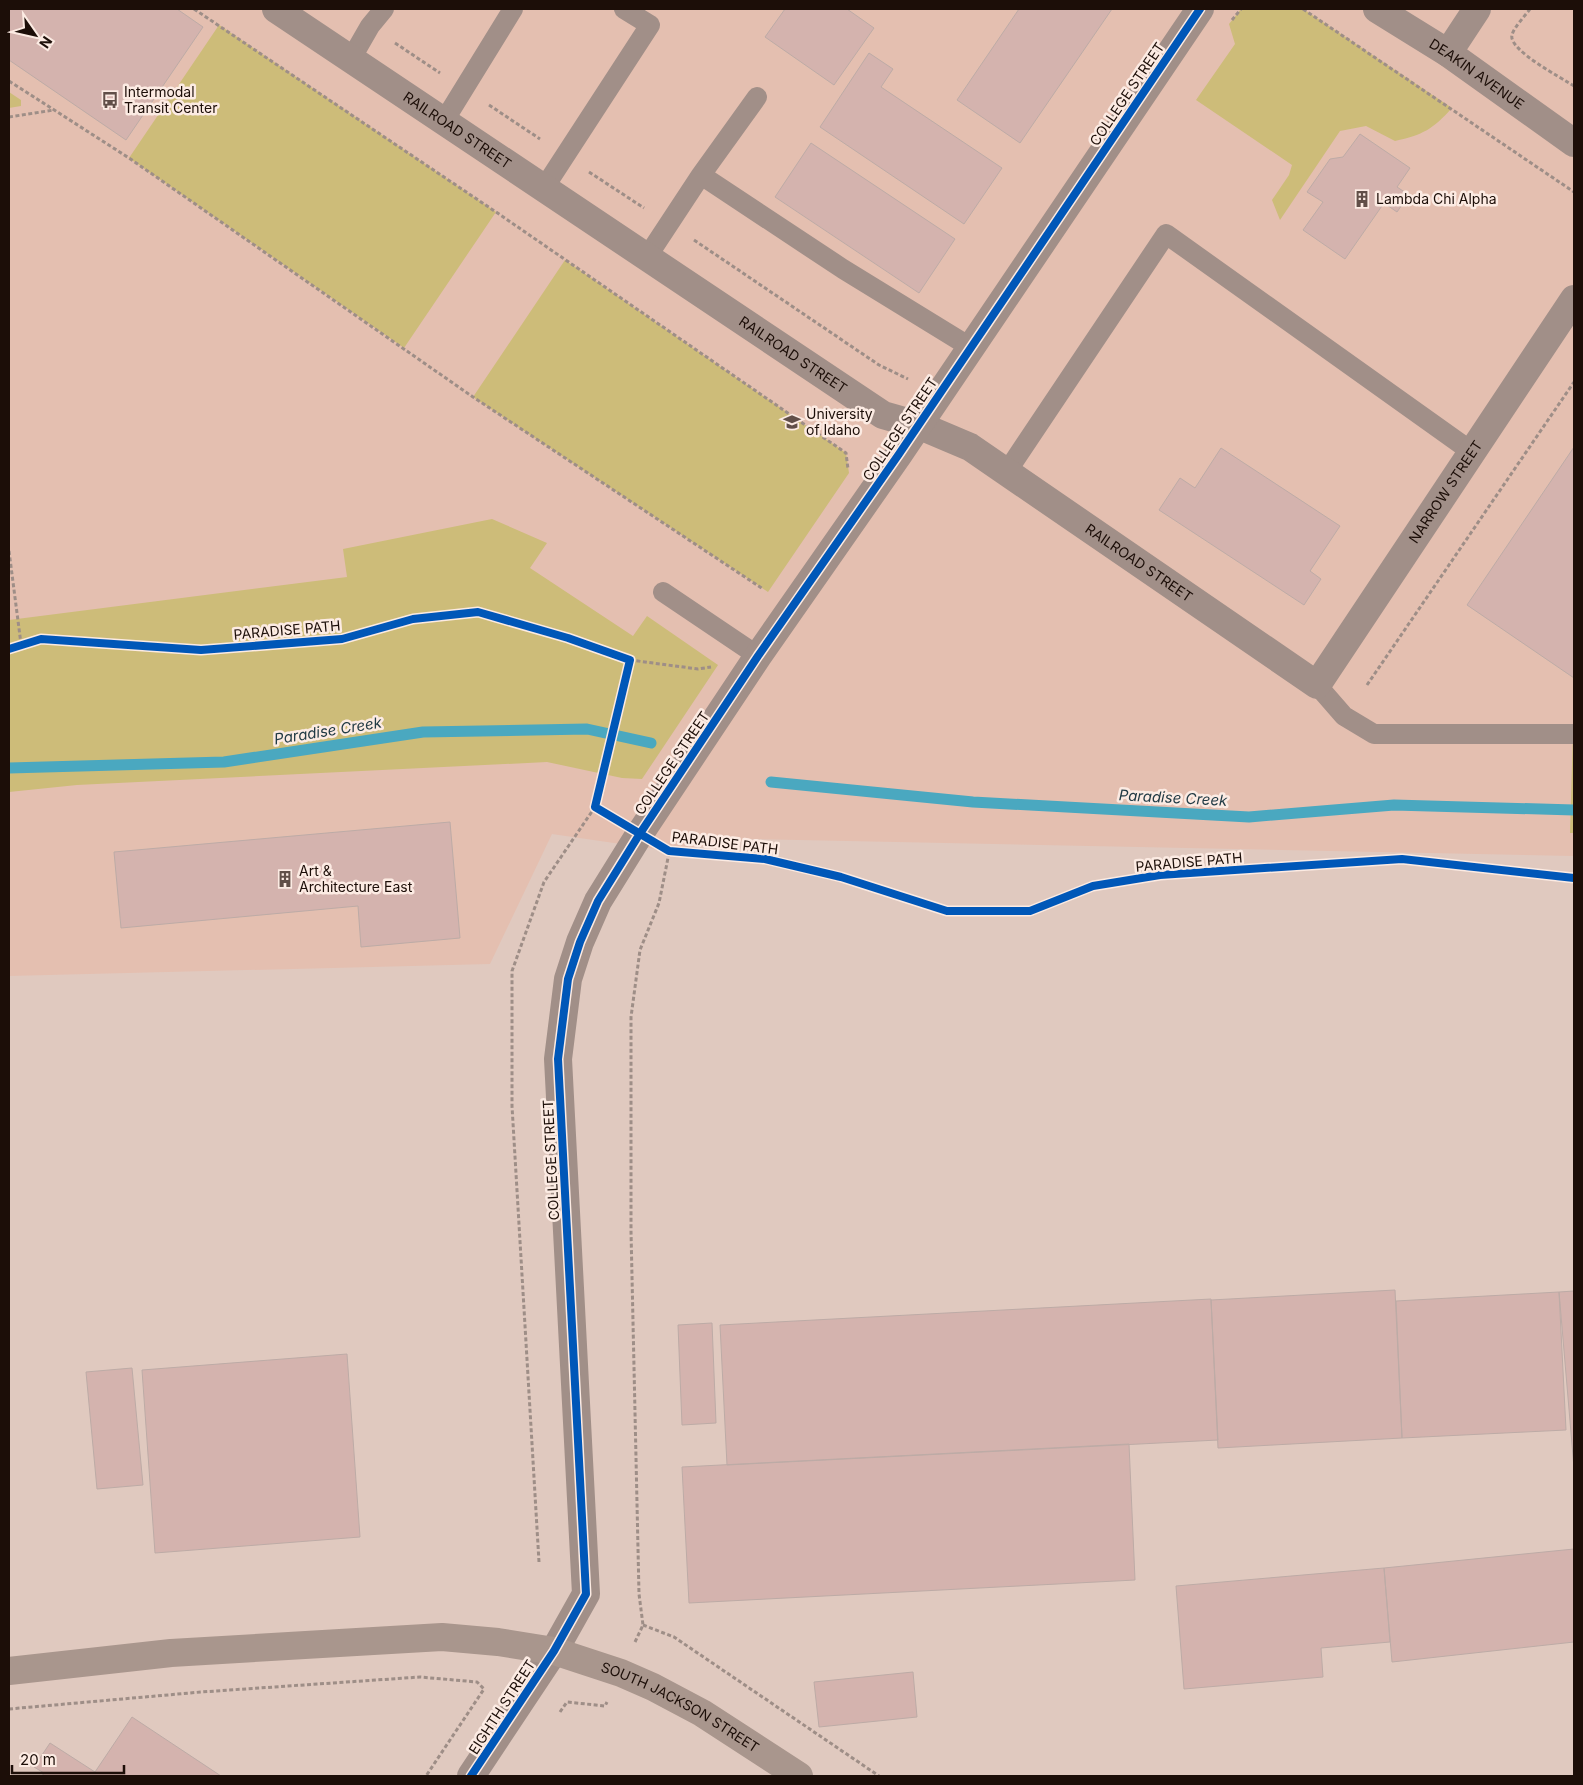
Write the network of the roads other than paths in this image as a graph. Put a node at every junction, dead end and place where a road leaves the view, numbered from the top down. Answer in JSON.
{"nodes":[{"id":1,"x":384,"y":9,"type":"edge"},
{"id":2,"x":514,"y":9,"type":"edge"},
{"id":3,"x":624,"y":9,"type":"edge"},
{"id":4,"x":1200,"y":9,"type":"edge"},
{"id":5,"x":1377,"y":9,"type":"edge"},
{"id":6,"x":1477,"y":9,"type":"edge"},
{"id":7,"x":293,"y":13,"type":"edge"},
{"id":8,"x":1448,"y":53,"type":"junction"},
{"id":9,"x":351,"y":58,"type":"junction"},
{"id":10,"x":757,"y":97,"type":"dead end"},
{"id":11,"x":444,"y":121,"type":"junction"},
{"id":12,"x":1574,"y":143,"type":"edge"},
{"id":13,"x":701,"y":175,"type":"junction"},
{"id":14,"x":544,"y":188,"type":"junction"},
{"id":15,"x":647,"y":257,"type":"junction"},
{"id":16,"x":1574,"y":299,"type":"edge"},
{"id":17,"x":970,"y":347,"type":"junction"},
{"id":18,"x":918,"y":425,"type":"junction"},
{"id":19,"x":1472,"y":452,"type":"junction"},
{"id":20,"x":1006,"y":472,"type":"junction"},
{"id":21,"x":663,"y":592,"type":"dead end"},
{"id":22,"x":758,"y":656,"type":"junction"},
{"id":23,"x":1317,"y":685,"type":"junction"},
{"id":24,"x":1574,"y":734,"type":"edge"},
{"id":25,"x":554,"y":1651,"type":"junction"},
{"id":26,"x":9,"y":1671,"type":"edge"},
{"id":27,"x":471,"y":1776,"type":"edge"},
{"id":28,"x":799,"y":1776,"type":"edge"}],
"edges":[{"from":1,"to":9,"type":"lane"},
{"from":2,"to":11,"type":"lane"},
{"from":3,"to":14,"type":"lane"},
{"from":4,"to":17,"type":"street","name":"COLLEGE STREET"},
{"from":5,"to":8,"type":"street","name":"DEAKIN AVENUE"},
{"from":6,"to":8,"type":"street"},
{"from":7,"to":9,"type":"street","name":"RAILROAD STREET"},
{"from":8,"to":12,"type":"street","name":"DEAKIN AVENUE"},
{"from":9,"to":11,"type":"street","name":"RAILROAD STREET"},
{"from":10,"to":13,"type":"lane"},
{"from":11,"to":14,"type":"street","name":"RAILROAD STREET"},
{"from":13,"to":15,"type":"lane"},
{"from":13,"to":17,"type":"lane"},
{"from":14,"to":15,"type":"street","name":"RAILROAD STREET"},
{"from":15,"to":18,"type":"street","name":"RAILROAD STREET"},
{"from":16,"to":19,"type":"street","name":"NARROW STREET"},
{"from":17,"to":18,"type":"street","name":"COLLEGE STREET"},
{"from":18,"to":20,"type":"street","name":"RAILROAD STREET"},
{"from":18,"to":22,"type":"street","name":"COLLEGE STREET"},
{"from":19,"to":20,"type":"lane"},
{"from":19,"to":23,"type":"street","name":"NARROW STREET"},
{"from":20,"to":23,"type":"street","name":"RAILROAD STREET"},
{"from":21,"to":22,"type":"lane"},
{"from":22,"to":25,"type":"street","name":"COLLEGE STREET"},
{"from":23,"to":24,"type":"lane"},
{"from":25,"to":26,"type":"highway","name":"SOUTH JACKSON STREET"},
{"from":25,"to":27,"type":"street","name":"EIGHTH STREET"},
{"from":25,"to":28,"type":"highway","name":"SOUTH JACKSON STREET"}]}
